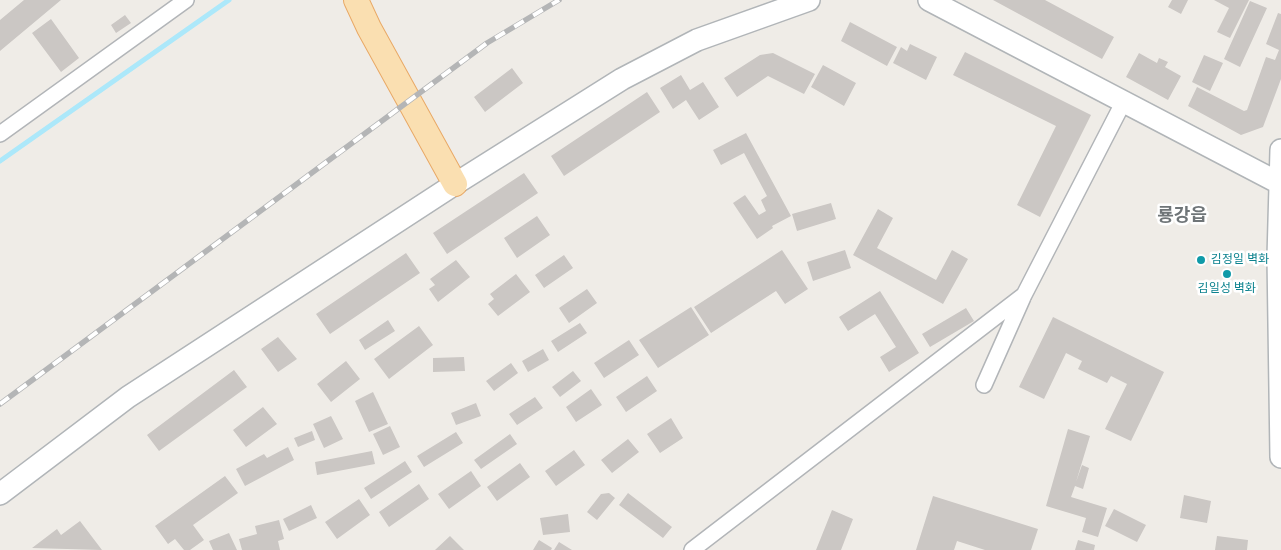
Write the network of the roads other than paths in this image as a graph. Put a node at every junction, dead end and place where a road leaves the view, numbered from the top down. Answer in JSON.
{"nodes":[{"id":1,"x":186,"y":0,"type":"edge"},
{"id":2,"x":356,"y":0,"type":"edge"},
{"id":3,"x":809,"y":0,"type":"edge"},
{"id":4,"x":929,"y":0,"type":"edge"},
{"id":5,"x":1124,"y":101,"type":"junction"},
{"id":6,"x":0,"y":134,"type":"edge"},
{"id":7,"x":1281,"y":150,"type":"edge"},
{"id":8,"x":455,"y":184,"type":"junction"},
{"id":9,"x":1280,"y":184,"type":"edge"},
{"id":10,"x":1024,"y":295,"type":"junction"},
{"id":11,"x":984,"y":385,"type":"dead end"},
{"id":12,"x":1281,"y":457,"type":"edge"},
{"id":13,"x":0,"y":494,"type":"edge"},
{"id":14,"x":692,"y":550,"type":"edge"}],
"edges":[{"from":1,"to":6,"type":"street"},
{"from":2,"to":8,"type":"main road"},
{"from":3,"to":8,"type":"main road"},
{"from":4,"to":5,"type":"main road"},
{"from":5,"to":9,"type":"main road"},
{"from":5,"to":10,"type":"street"},
{"from":7,"to":9,"type":"main road"},
{"from":8,"to":13,"type":"main road"},
{"from":9,"to":12,"type":"main road"},
{"from":10,"to":11,"type":"street"},
{"from":10,"to":14,"type":"street"}]}
